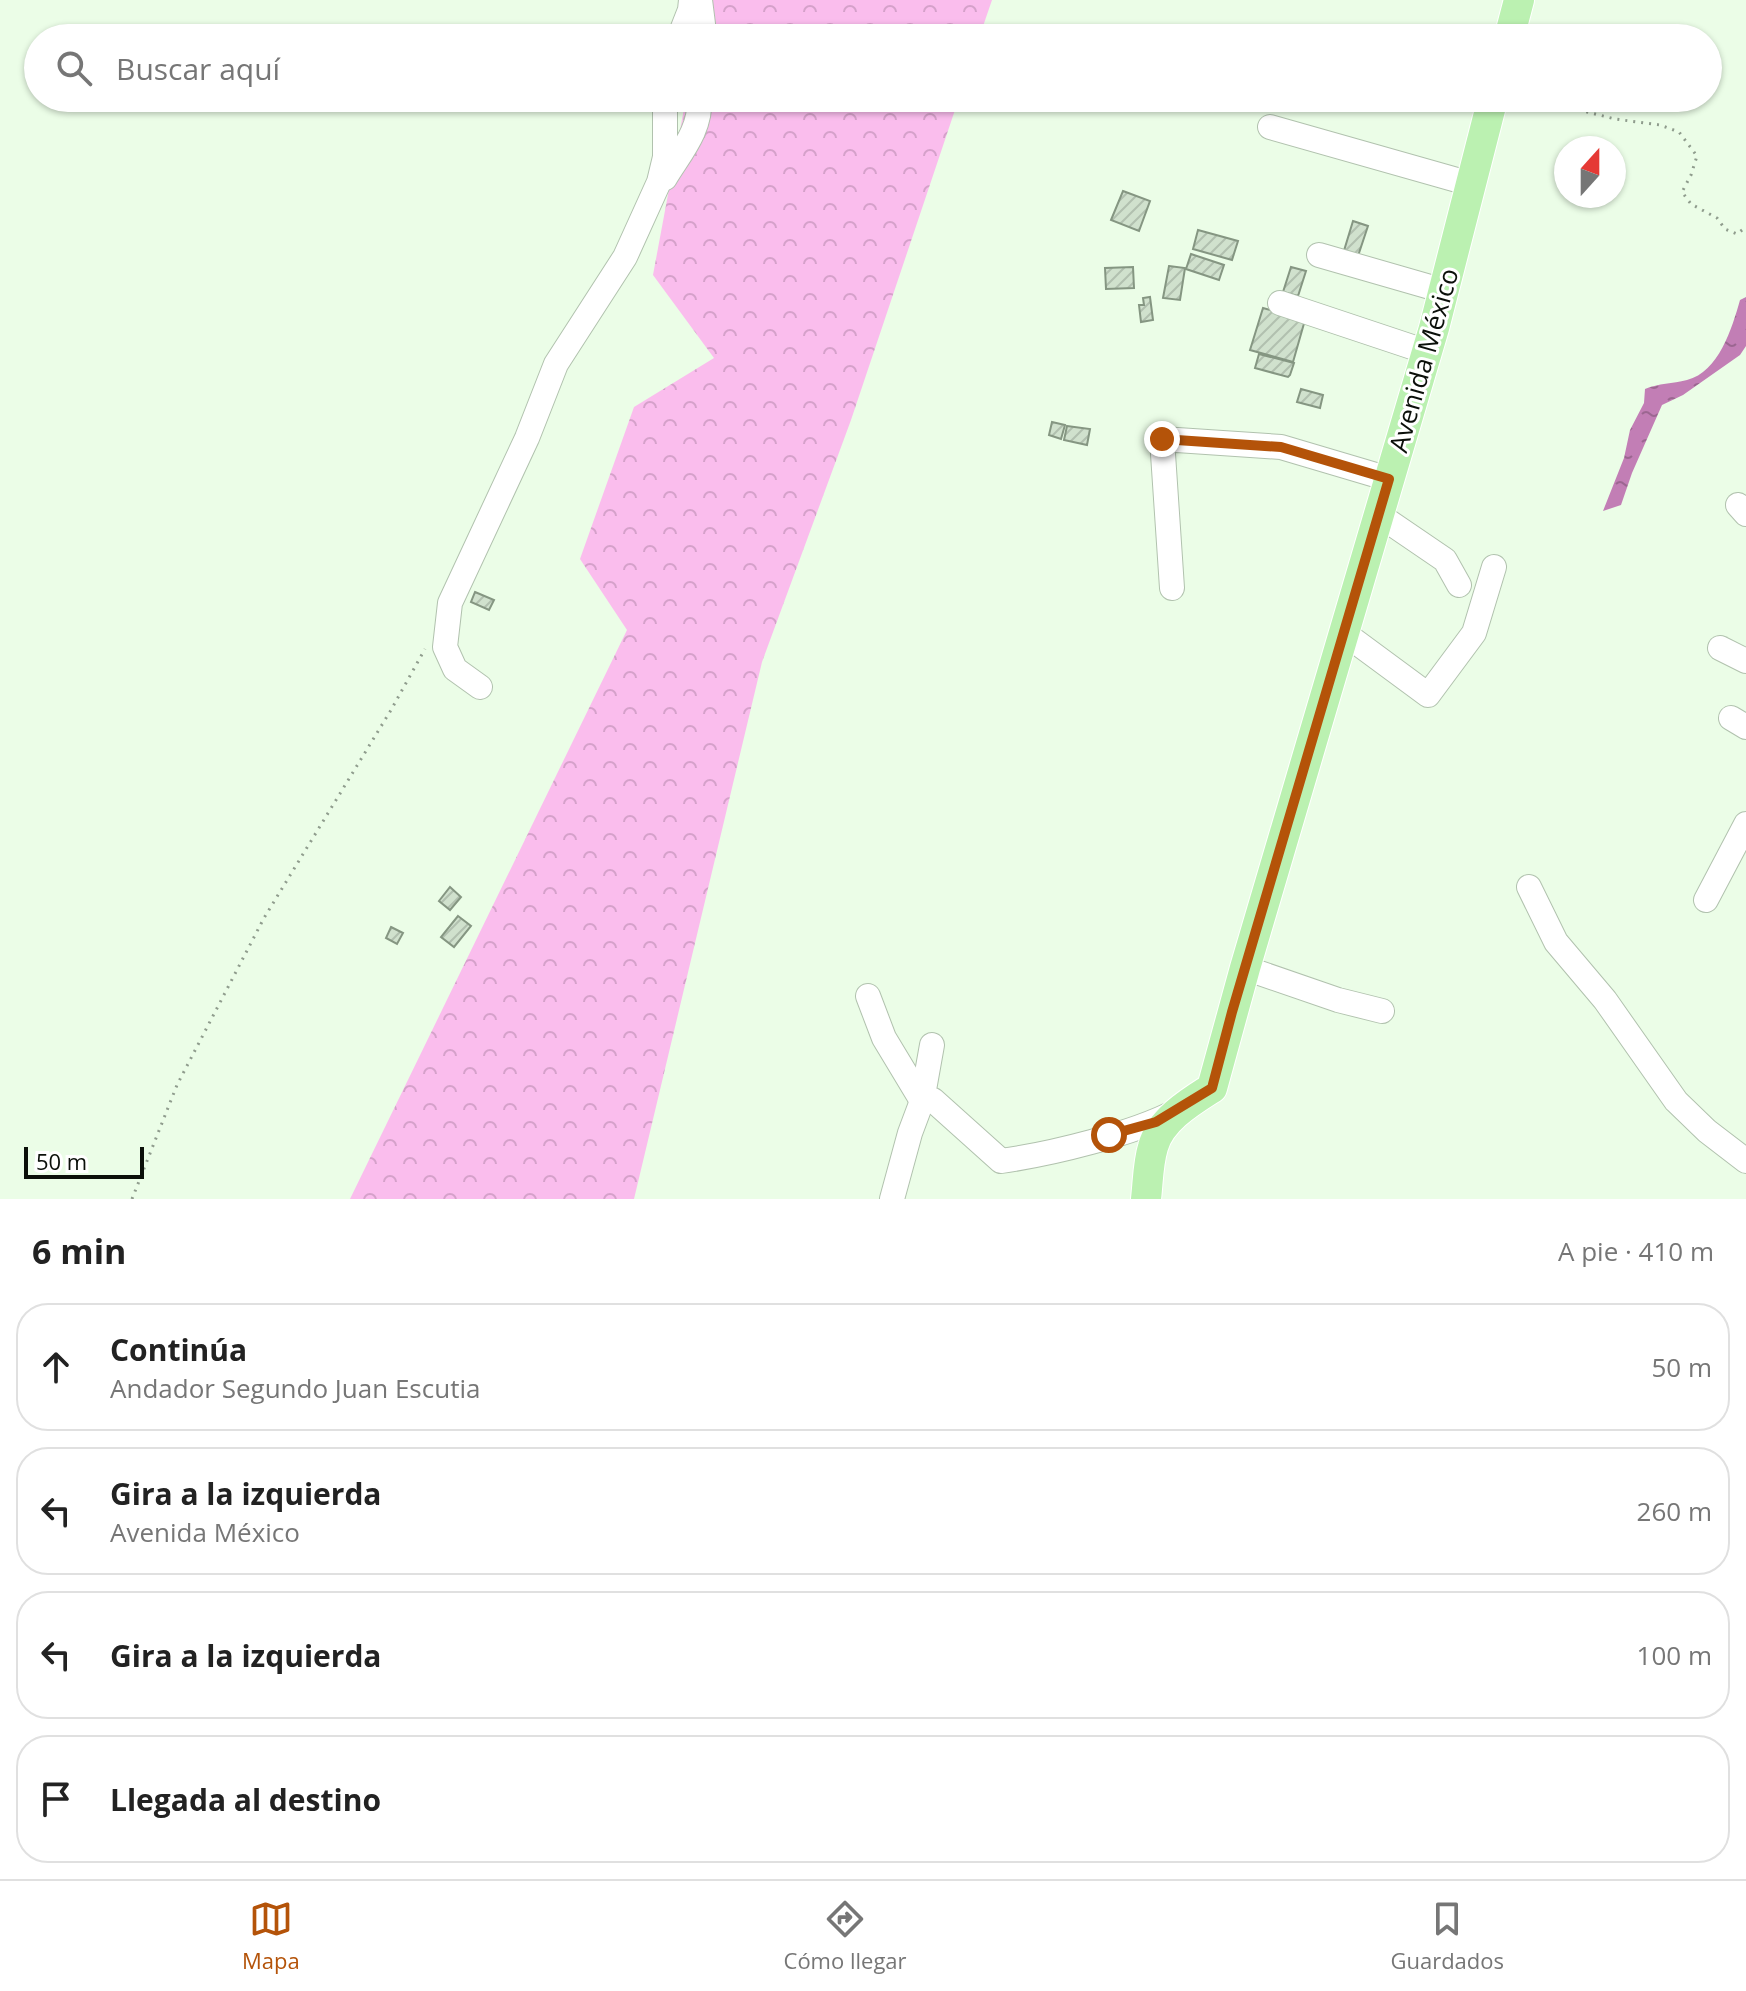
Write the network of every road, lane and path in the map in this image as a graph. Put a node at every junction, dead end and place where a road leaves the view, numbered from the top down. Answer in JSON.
{"nodes":[{"id":1,"x":691,"y":0,"type":"edge"},
{"id":2,"x":700,"y":0,"type":"edge"},
{"id":3,"x":1519,"y":0,"type":"edge"},
{"id":4,"x":683,"y":24,"type":"edge"},
{"id":5,"x":703,"y":24,"type":"edge"},
{"id":6,"x":1513,"y":24,"type":"edge"},
{"id":7,"x":665,"y":112,"type":"edge"},
{"id":8,"x":699,"y":112,"type":"edge"},
{"id":9,"x":1489,"y":112,"type":"edge"},
{"id":10,"x":1587,"y":112,"type":"edge"},
{"id":11,"x":1270,"y":127,"type":"dead end"},
{"id":12,"x":1471,"y":184,"type":"junction"},
{"id":13,"x":655,"y":192,"type":"junction"},
{"id":14,"x":1746,"y":227,"type":"edge"},
{"id":15,"x":1319,"y":255,"type":"dead end"},
{"id":16,"x":1444,"y":291,"type":"junction"},
{"id":17,"x":1280,"y":303,"type":"dead end"},
{"id":18,"x":1427,"y":352,"type":"junction"},
{"id":19,"x":1389,"y":479,"type":"junction"},
{"id":20,"x":1379,"y":515,"type":"junction"},
{"id":21,"x":1494,"y":567,"type":"dead end"},
{"id":22,"x":1459,"y":585,"type":"dead end"},
{"id":23,"x":1172,"y":588,"type":"dead end"},
{"id":24,"x":1344,"y":633,"type":"junction"},
{"id":25,"x":428,"y":643,"type":"dead end"},
{"id":26,"x":1720,"y":648,"type":"dead end"},
{"id":27,"x":1746,"y":661,"type":"edge"},
{"id":28,"x":480,"y":687,"type":"dead end"},
{"id":29,"x":1746,"y":824,"type":"edge"},
{"id":30,"x":1529,"y":887,"type":"dead end"},
{"id":31,"x":1706,"y":900,"type":"dead end"},
{"id":32,"x":1245,"y":968,"type":"junction"},
{"id":33,"x":868,"y":996,"type":"dead end"},
{"id":34,"x":1382,"y":1011,"type":"dead end"},
{"id":35,"x":932,"y":1045,"type":"dead end"},
{"id":36,"x":922,"y":1101,"type":"junction"},
{"id":37,"x":1183,"y":1107,"type":"junction"},
{"id":38,"x":1746,"y":1161,"type":"edge"},
{"id":39,"x":132,"y":1199,"type":"edge"},
{"id":40,"x":892,"y":1199,"type":"edge"},
{"id":41,"x":1146,"y":1199,"type":"edge"}],
"edges":[{"from":1,"to":4,"type":"street"},
{"from":2,"to":5,"type":"street"},
{"from":3,"to":6,"type":"main road"},
{"from":7,"to":13,"type":"street"},
{"from":8,"to":13,"type":"street"},
{"from":9,"to":12,"type":"main road","name":"Avenida México"},
{"from":10,"to":14,"type":"path"},
{"from":11,"to":12,"type":"street"},
{"from":12,"to":16,"type":"main road","name":"Avenida México"},
{"from":13,"to":28,"type":"street"},
{"from":15,"to":16,"type":"street"},
{"from":16,"to":18,"type":"main road","name":"Avenida México"},
{"from":17,"to":18,"type":"street"},
{"from":18,"to":19,"type":"main road","name":"Avenida México"},
{"from":19,"to":20,"type":"main road","name":"Avenida México"},
{"from":19,"to":23,"type":"street"},
{"from":20,"to":22,"type":"street"},
{"from":20,"to":24,"type":"main road","name":"Avenida México"},
{"from":21,"to":24,"type":"street"},
{"from":24,"to":32,"type":"main road","name":"Avenida México"},
{"from":25,"to":39,"type":"path"},
{"from":26,"to":27,"type":"street"},
{"from":29,"to":31,"type":"street"},
{"from":30,"to":38,"type":"street"},
{"from":32,"to":34,"type":"street"},
{"from":32,"to":37,"type":"main road","name":"Avenida México"},
{"from":33,"to":36,"type":"street"},
{"from":35,"to":36,"type":"street"},
{"from":36,"to":37,"type":"street"},
{"from":36,"to":40,"type":"street"},
{"from":37,"to":41,"type":"main road","name":"Avenida México"}]}
